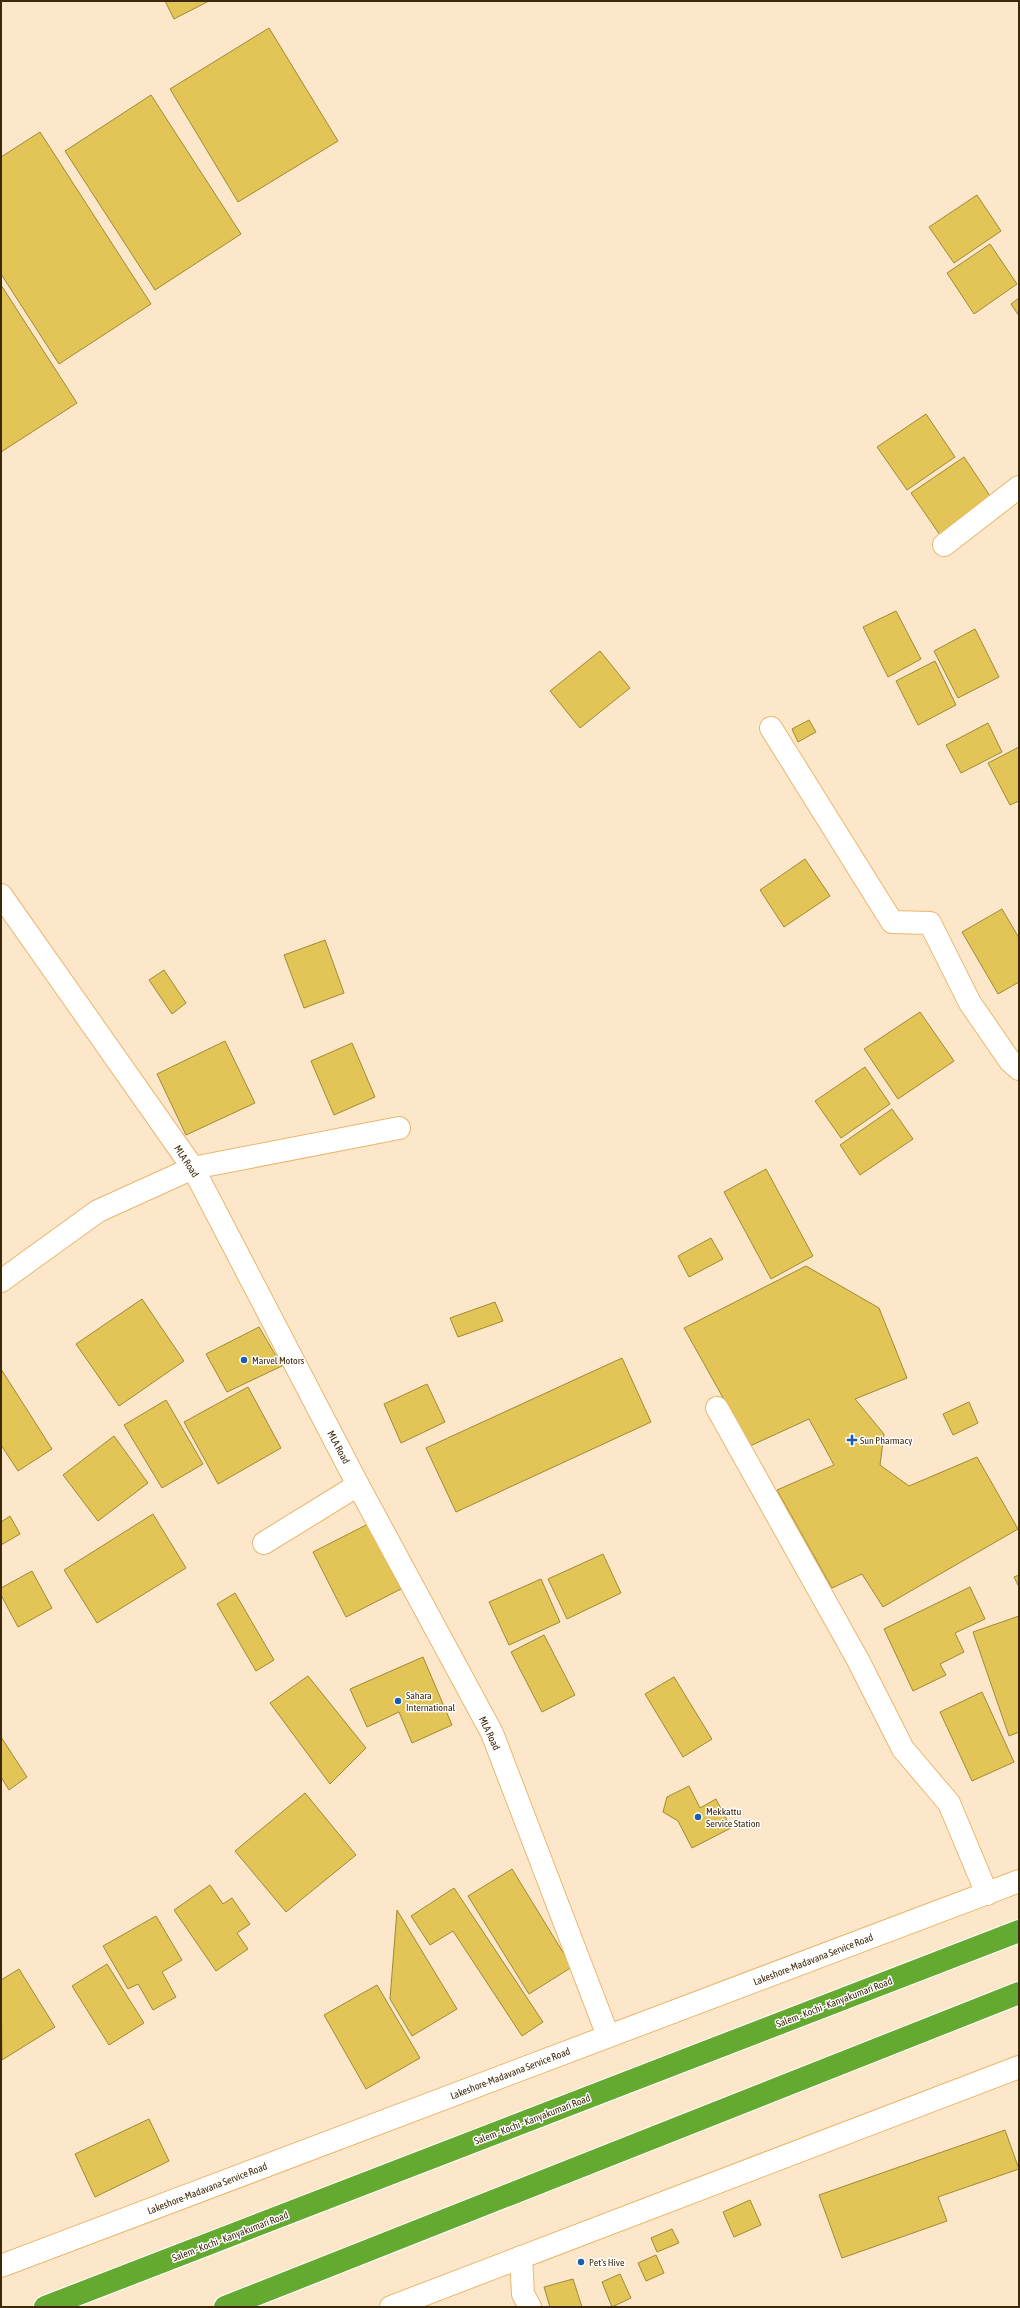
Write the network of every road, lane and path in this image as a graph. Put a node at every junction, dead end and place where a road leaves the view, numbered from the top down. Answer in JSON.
{"nodes":[{"id":1,"x":1019,"y":487,"type":"edge"},
{"id":2,"x":944,"y":546,"type":"dead end"},
{"id":3,"x":771,"y":728,"type":"dead end"},
{"id":4,"x":1,"y":895,"type":"edge"},
{"id":5,"x":1019,"y":1069,"type":"edge"},
{"id":6,"x":399,"y":1128,"type":"dead end"},
{"id":7,"x":192,"y":1168,"type":"junction"},
{"id":8,"x":1,"y":1281,"type":"edge"},
{"id":9,"x":717,"y":1408,"type":"dead end"},
{"id":10,"x":358,"y":1485,"type":"junction"},
{"id":11,"x":264,"y":1543,"type":"dead end"},
{"id":12,"x":1019,"y":1881,"type":"edge"},
{"id":13,"x":987,"y":1894,"type":"junction"},
{"id":14,"x":1019,"y":1931,"type":"edge"},
{"id":15,"x":1019,"y":1993,"type":"edge"},
{"id":16,"x":608,"y":2036,"type":"junction"},
{"id":17,"x":1019,"y":2066,"type":"edge"},
{"id":18,"x":521,"y":2257,"type":"junction"},
{"id":19,"x":1,"y":2266,"type":"edge"},
{"id":20,"x":45,"y":2307,"type":"edge"},
{"id":21,"x":225,"y":2307,"type":"edge"},
{"id":22,"x":391,"y":2307,"type":"edge"},
{"id":23,"x":530,"y":2307,"type":"edge"}],
"edges":[{"from":1,"to":2,"type":"street"},
{"from":3,"to":5,"type":"street"},
{"from":4,"to":7,"type":"street","name":"MLA Road"},
{"from":6,"to":7,"type":"street"},
{"from":7,"to":8,"type":"street"},
{"from":7,"to":10,"type":"street","name":"MLA Road"},
{"from":9,"to":13,"type":"street"},
{"from":10,"to":11,"type":"street"},
{"from":10,"to":16,"type":"street","name":"MLA Road"},
{"from":12,"to":13,"type":"street","name":"Lakeshore-Madavana Service Road"},
{"from":13,"to":16,"type":"street","name":"Lakeshore-Madavana Service Road"},
{"from":14,"to":20,"type":"highway","name":"Salem - Kochi - Kanyakumari Road"},
{"from":15,"to":21,"type":"highway"},
{"from":16,"to":19,"type":"street","name":"Lakeshore-Madavana Service Road"},
{"from":17,"to":18,"type":"street"},
{"from":18,"to":22,"type":"street"},
{"from":18,"to":23,"type":"street"}]}
